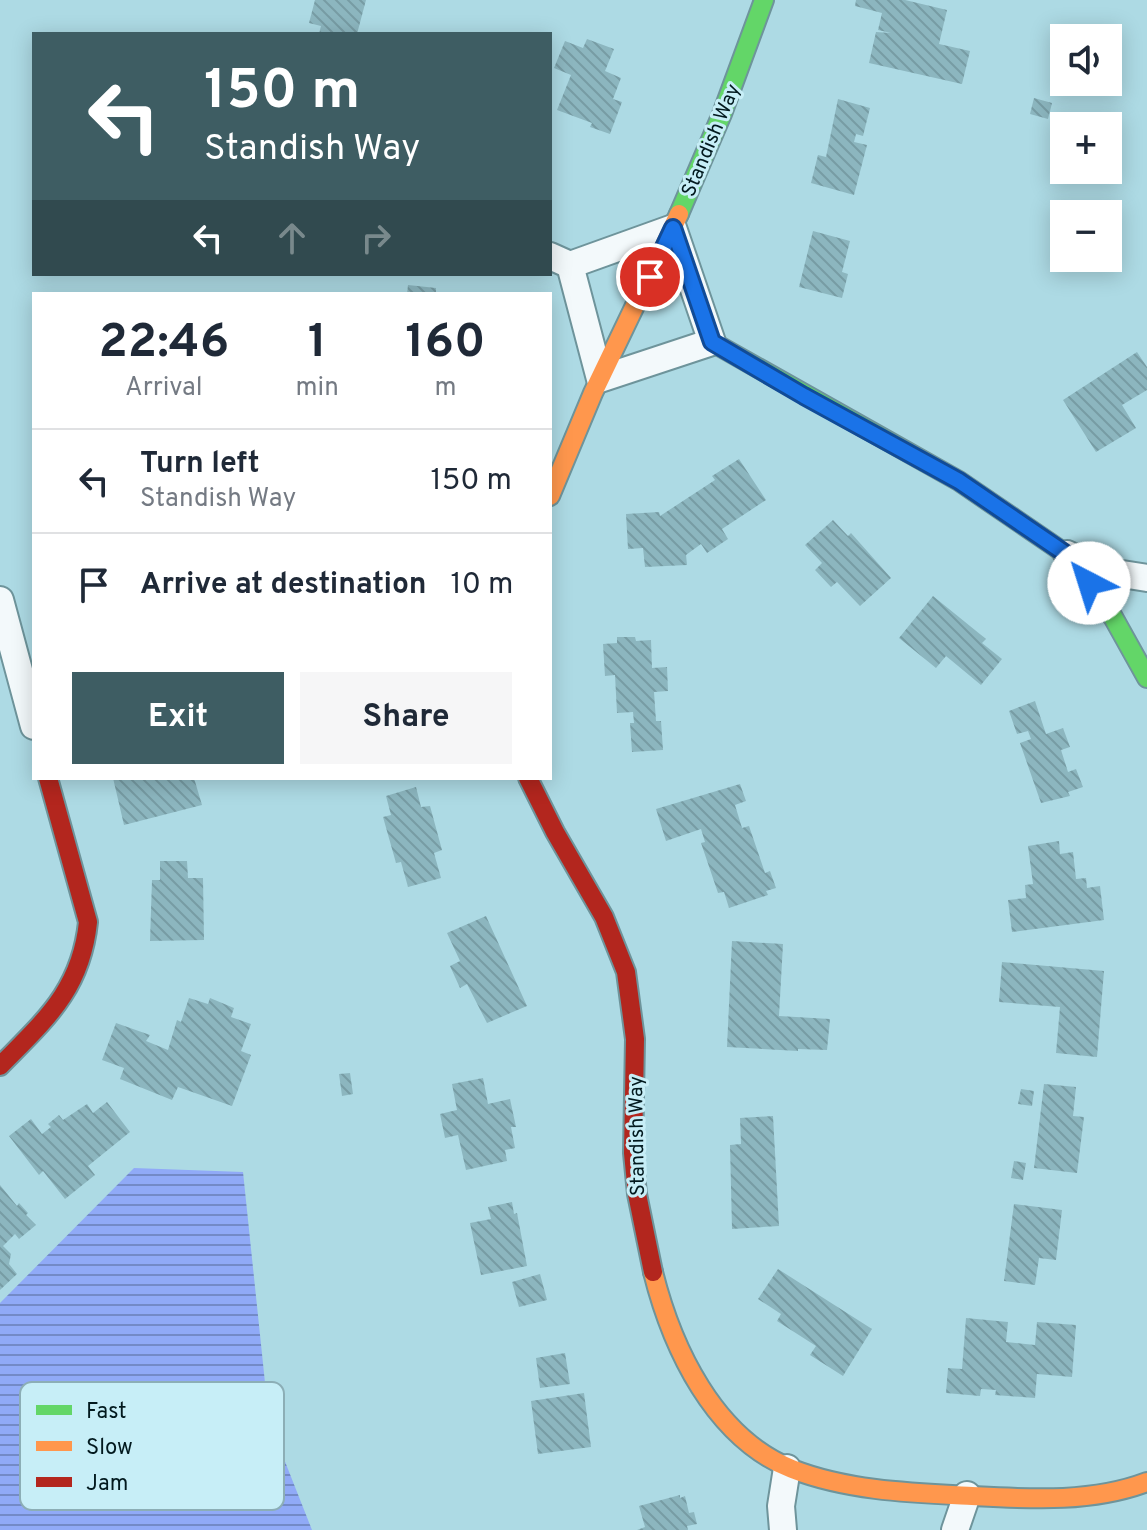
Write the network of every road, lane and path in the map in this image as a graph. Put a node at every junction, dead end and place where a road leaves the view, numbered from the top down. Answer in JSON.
{"nodes":[{"id":1,"x":764,"y":0,"type":"edge"},
{"id":2,"x":673,"y":228,"type":"junction"},
{"id":3,"x":560,"y":260,"type":"edge"},
{"id":4,"x":712,"y":342,"type":"junction"},
{"id":5,"x":600,"y":379,"type":"junction"},
{"id":6,"x":552,"y":491,"type":"edge"},
{"id":7,"x":1063,"y":552,"type":"junction"},
{"id":8,"x":1147,"y":578,"type":"edge"},
{"id":9,"x":0,"y":600,"type":"edge"},
{"id":10,"x":1147,"y":678,"type":"edge"},
{"id":11,"x":32,"y":719,"type":"edge"},
{"id":12,"x":49,"y":780,"type":"edge"},
{"id":13,"x":529,"y":780,"type":"edge"},
{"id":14,"x":0,"y":1066,"type":"edge"},
{"id":15,"x":787,"y":1468,"type":"junction"},
{"id":16,"x":1147,"y":1482,"type":"edge"},
{"id":17,"x":967,"y":1495,"type":"junction"},
{"id":18,"x":783,"y":1530,"type":"edge"},
{"id":19,"x":955,"y":1530,"type":"edge"}],
"edges":[{"from":1,"to":2,"type":"street","name":"Standish Way"},
{"from":2,"to":3,"type":"street"},
{"from":2,"to":4,"type":"street"},
{"from":2,"to":5,"type":"street","name":"Standish Way"},
{"from":3,"to":5,"type":"street"},
{"from":4,"to":5,"type":"street"},
{"from":4,"to":7,"type":"street"},
{"from":5,"to":6,"type":"street","name":"Standish Way"},
{"from":7,"to":8,"type":"street"},
{"from":7,"to":10,"type":"street"},
{"from":9,"to":11,"type":"street"},
{"from":12,"to":14,"type":"street"},
{"from":13,"to":15,"type":"street","name":"Standish Way"},
{"from":15,"to":17,"type":"street","name":"Standish Way"},
{"from":15,"to":18,"type":"street"},
{"from":16,"to":17,"type":"street","name":"Standish Way"},
{"from":17,"to":19,"type":"street"}]}
